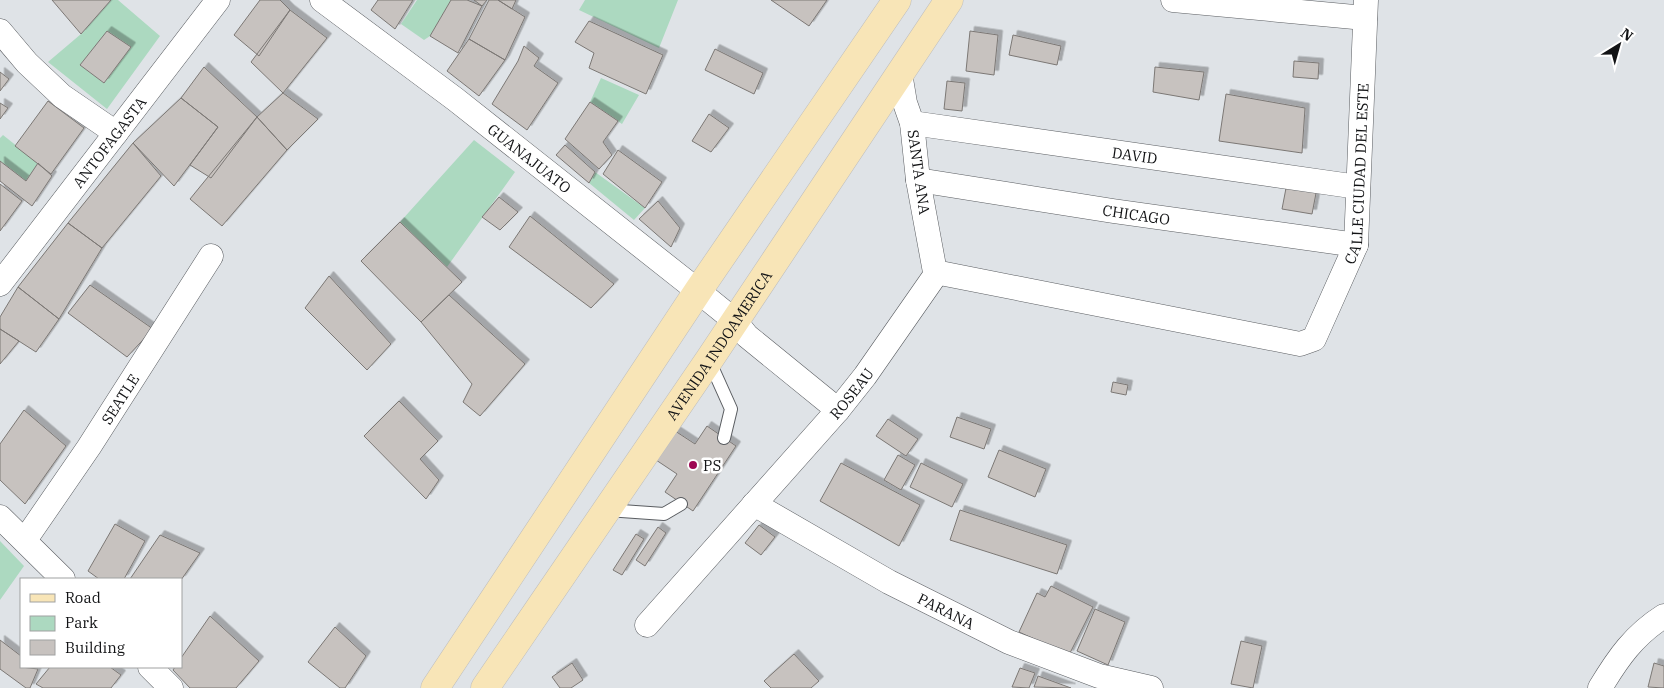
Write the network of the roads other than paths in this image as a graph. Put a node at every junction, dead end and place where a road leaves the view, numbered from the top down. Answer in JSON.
{"nodes":[{"id":1,"x":218,"y":0,"type":"edge"},
{"id":2,"x":322,"y":0,"type":"edge"},
{"id":3,"x":897,"y":0,"type":"edge"},
{"id":4,"x":949,"y":0,"type":"edge"},
{"id":5,"x":1173,"y":0,"type":"edge"},
{"id":6,"x":1365,"y":9,"type":"edge"},
{"id":7,"x":0,"y":31,"type":"edge"},
{"id":8,"x":900,"y":73,"type":"junction"},
{"id":9,"x":912,"y":123,"type":"junction"},
{"id":10,"x":116,"y":133,"type":"junction"},
{"id":11,"x":918,"y":180,"type":"junction"},
{"id":12,"x":1358,"y":188,"type":"junction"},
{"id":13,"x":1356,"y":245,"type":"junction"},
{"id":14,"x":211,"y":256,"type":"dead end"},
{"id":15,"x":935,"y":272,"type":"junction"},
{"id":16,"x":0,"y":284,"type":"edge"},
{"id":17,"x":698,"y":291,"type":"junction"},
{"id":18,"x":735,"y":321,"type":"junction"},
{"id":19,"x":709,"y":360,"type":"junction"},
{"id":20,"x":838,"y":410,"type":"junction"},
{"id":21,"x":724,"y":438,"type":"dead end"},
{"id":22,"x":681,"y":504,"type":"dead end"},
{"id":23,"x":754,"y":504,"type":"junction"},
{"id":24,"x":606,"y":510,"type":"junction"},
{"id":25,"x":0,"y":517,"type":"edge"},
{"id":26,"x":25,"y":540,"type":"junction"},
{"id":27,"x":62,"y":578,"type":"edge"},
{"id":28,"x":1664,"y":616,"type":"edge"},
{"id":29,"x":647,"y":625,"type":"dead end"},
{"id":30,"x":151,"y":668,"type":"edge"},
{"id":31,"x":171,"y":688,"type":"edge"},
{"id":32,"x":435,"y":688,"type":"edge"},
{"id":33,"x":485,"y":688,"type":"edge"},
{"id":34,"x":1151,"y":688,"type":"edge"},
{"id":35,"x":1600,"y":688,"type":"edge"}],
"edges":[{"from":1,"to":10,"type":"street","name":"ANTOFAGASTA"},
{"from":2,"to":17,"type":"street","name":"GUANAJUATO"},
{"from":3,"to":17,"type":"main road"},
{"from":4,"to":8,"type":"main road","name":"AVENIDA INDOAMERICA"},
{"from":5,"to":6,"type":"street"},
{"from":6,"to":12,"type":"street","name":"CALLE CIUDAD DEL ESTE"},
{"from":7,"to":10,"type":"street"},
{"from":8,"to":9,"type":"street","name":"SANTA ANA"},
{"from":8,"to":18,"type":"main road","name":"AVENIDA INDOAMERICA"},
{"from":9,"to":11,"type":"street","name":"SANTA ANA"},
{"from":9,"to":12,"type":"street","name":"DAVID"},
{"from":10,"to":16,"type":"street","name":"ANTOFAGASTA"},
{"from":11,"to":13,"type":"street","name":"CHICAGO"},
{"from":11,"to":15,"type":"street","name":"SANTA ANA"},
{"from":12,"to":13,"type":"street","name":"CALLE CIUDAD DEL ESTE"},
{"from":13,"to":15,"type":"street","name":"CALLE CIUDAD DEL ESTE"},
{"from":14,"to":26,"type":"street","name":"SEATLE"},
{"from":15,"to":20,"type":"street","name":"ROSEAU"},
{"from":17,"to":18,"type":"street","name":"GUANAJUATO"},
{"from":17,"to":32,"type":"main road"},
{"from":18,"to":19,"type":"main road","name":"AVENIDA INDOAMERICA"},
{"from":18,"to":20,"type":"street","name":"GUANAJUATO"},
{"from":19,"to":21,"type":"lane"},
{"from":19,"to":24,"type":"main road","name":"AVENIDA INDOAMERICA"},
{"from":20,"to":23,"type":"street","name":"ROSEAU"},
{"from":22,"to":24,"type":"lane"},
{"from":23,"to":29,"type":"street","name":"ROSEAU"},
{"from":23,"to":34,"type":"street","name":"PARANA"},
{"from":24,"to":33,"type":"main road","name":"AVENIDA INDOAMERICA"},
{"from":25,"to":26,"type":"street"},
{"from":26,"to":27,"type":"street"},
{"from":28,"to":35,"type":"street"},
{"from":30,"to":31,"type":"street"}]}
